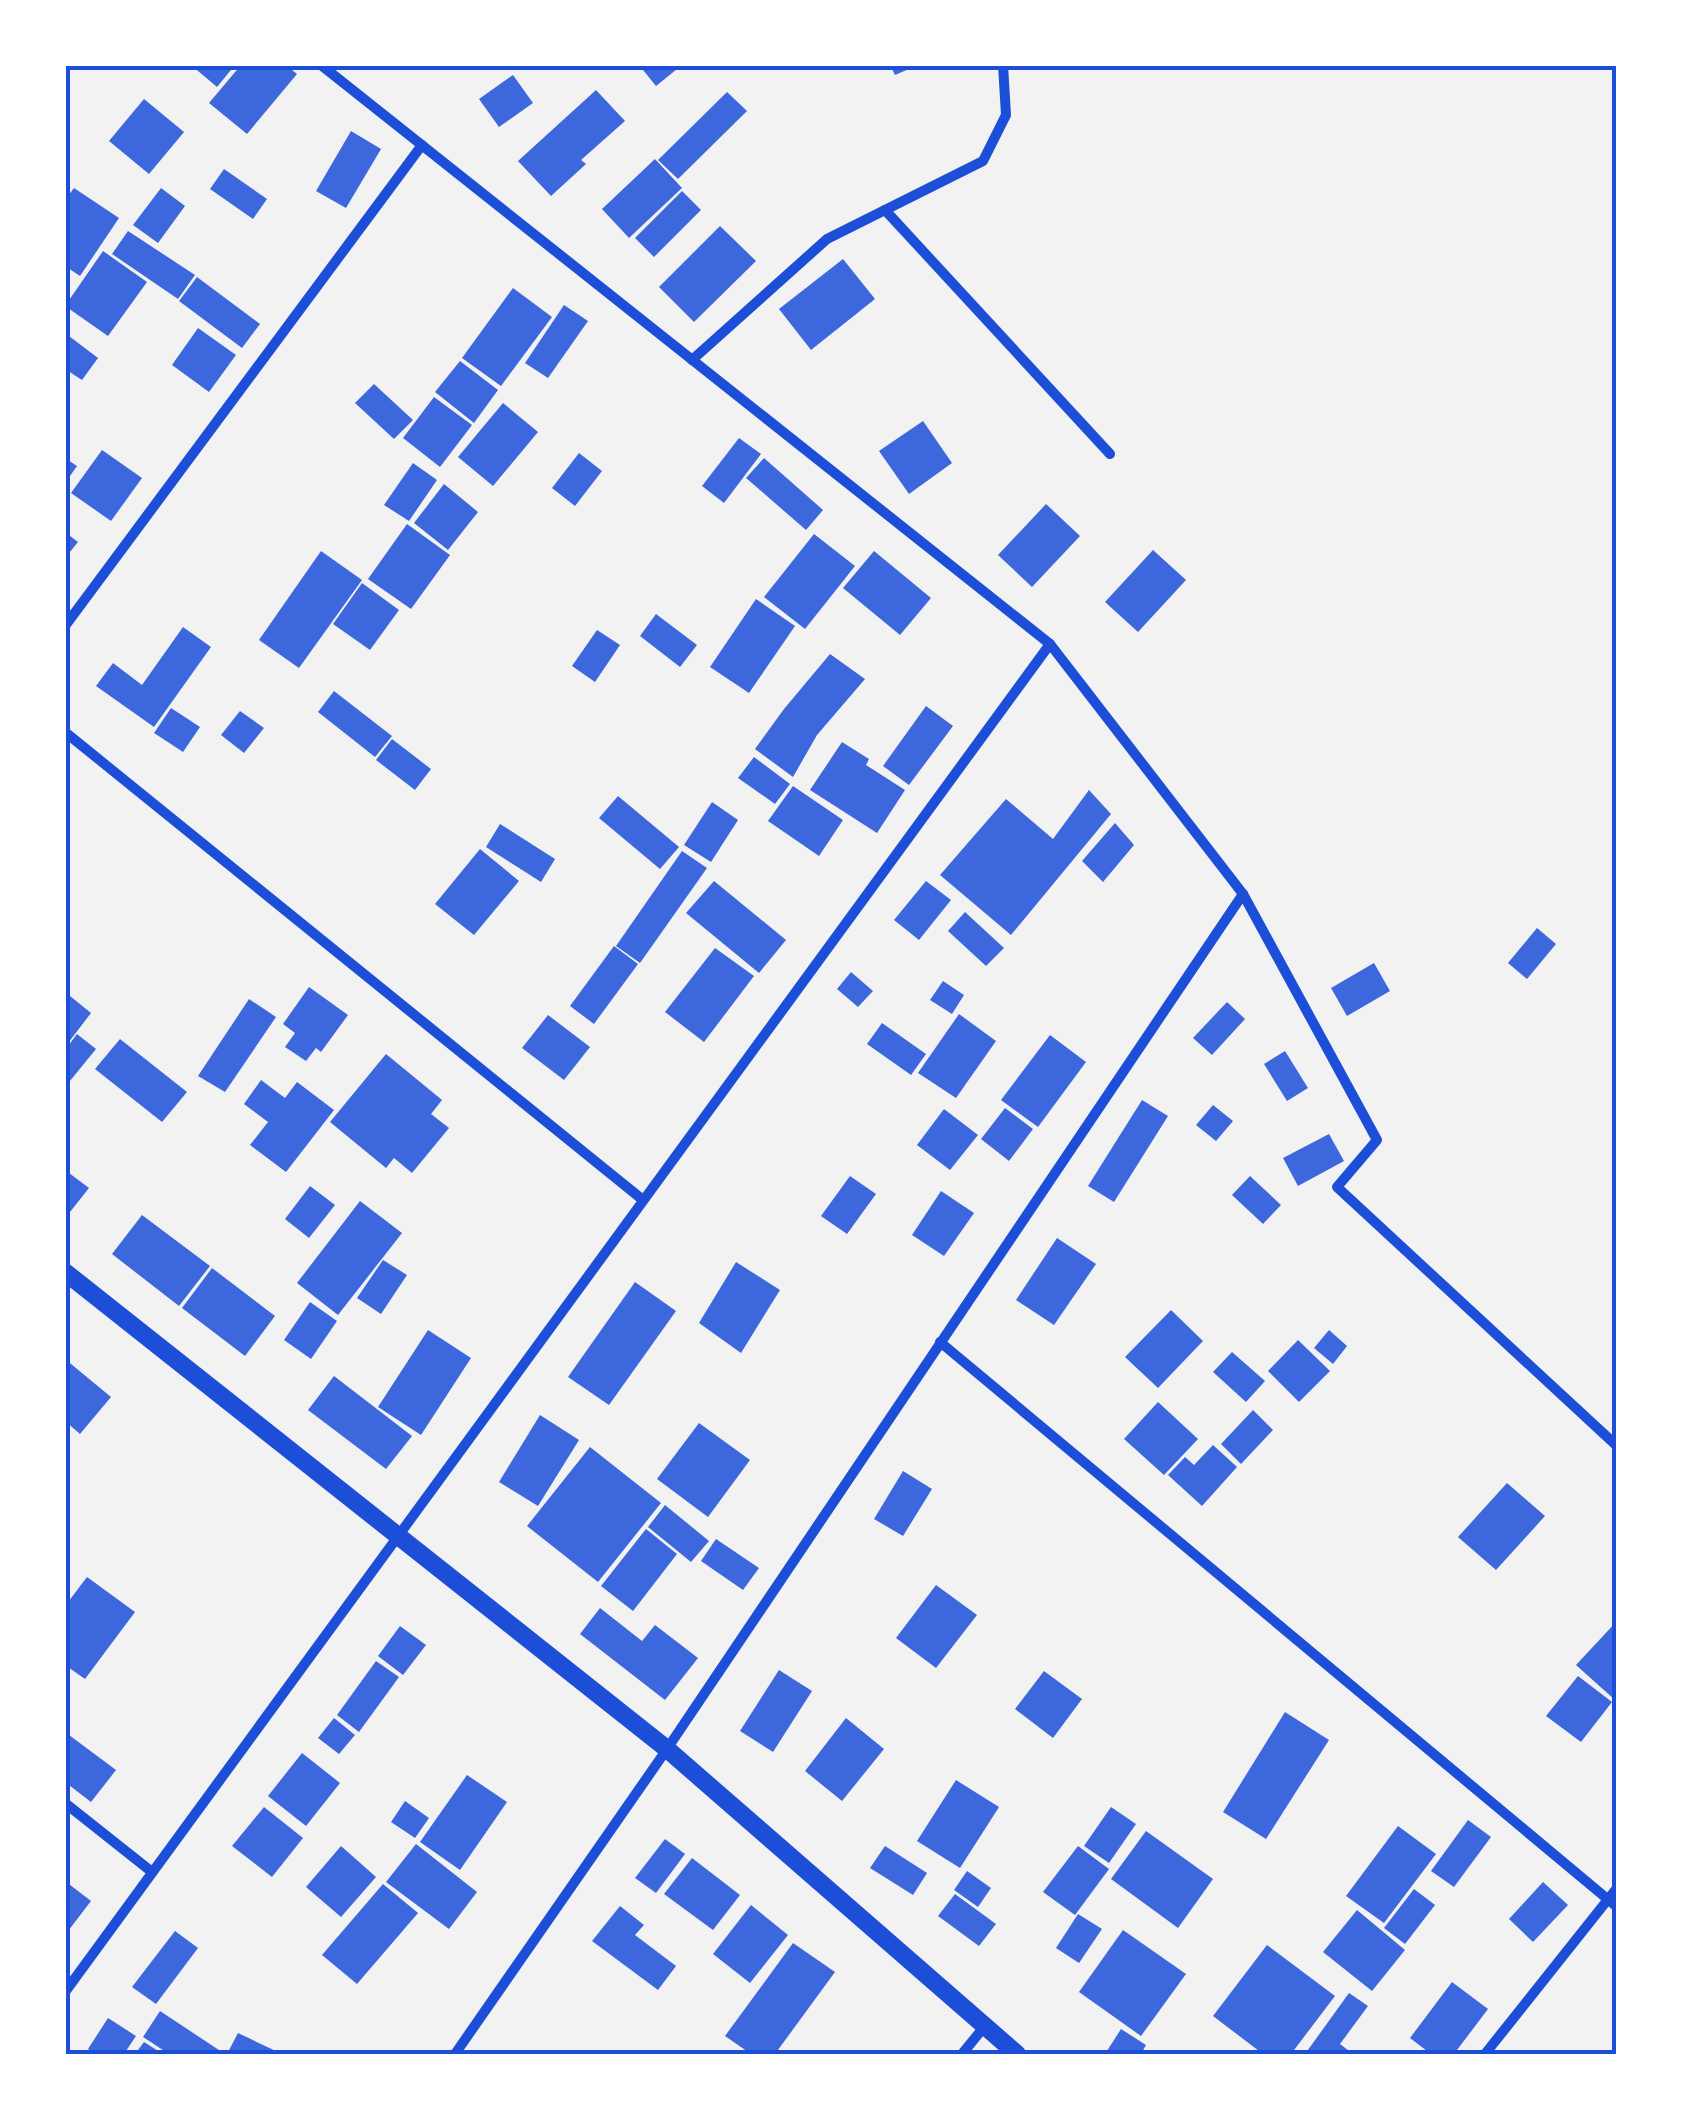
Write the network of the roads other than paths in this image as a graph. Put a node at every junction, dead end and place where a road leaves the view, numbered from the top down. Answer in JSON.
{"nodes":[{"id":1,"x":321,"y":65,"type":"edge"},
{"id":2,"x":1003,"y":65,"type":"edge"},
{"id":3,"x":422,"y":146,"type":"junction"},
{"id":4,"x":885,"y":210,"type":"junction"},
{"id":5,"x":692,"y":360,"type":"junction"},
{"id":6,"x":1110,"y":454,"type":"dead end"},
{"id":7,"x":65,"y":626,"type":"edge"},
{"id":8,"x":1050,"y":644,"type":"junction"},
{"id":9,"x":65,"y":732,"type":"edge"},
{"id":10,"x":1243,"y":894,"type":"junction"},
{"id":11,"x":643,"y":1200,"type":"junction"},
{"id":12,"x":65,"y":1272,"type":"edge"},
{"id":13,"x":940,"y":1342,"type":"junction"},
{"id":14,"x":1617,"y":1446,"type":"edge"},
{"id":15,"x":398,"y":1536,"type":"junction"},
{"id":16,"x":667,"y":1748,"type":"junction"},
{"id":17,"x":65,"y":1803,"type":"edge"},
{"id":18,"x":152,"y":1872,"type":"junction"},
{"id":19,"x":1617,"y":1888,"type":"edge"},
{"id":20,"x":1612,"y":1903,"type":"edge"},
{"id":21,"x":65,"y":1992,"type":"edge"},
{"id":22,"x":984,"y":2027,"type":"junction"},
{"id":23,"x":455,"y":2054,"type":"edge"},
{"id":24,"x":962,"y":2054,"type":"edge"},
{"id":25,"x":1018,"y":2054,"type":"edge"},
{"id":26,"x":1484,"y":2054,"type":"edge"}],
"edges":[{"from":1,"to":3,"type":"street"},
{"from":2,"to":4,"type":"street"},
{"from":3,"to":5,"type":"street"},
{"from":3,"to":7,"type":"street"},
{"from":4,"to":5,"type":"street"},
{"from":4,"to":6,"type":"street"},
{"from":5,"to":8,"type":"street"},
{"from":8,"to":10,"type":"street"},
{"from":8,"to":11,"type":"street"},
{"from":9,"to":11,"type":"street"},
{"from":10,"to":13,"type":"street"},
{"from":10,"to":14,"type":"street"},
{"from":11,"to":15,"type":"street"},
{"from":12,"to":15,"type":"street"},
{"from":13,"to":16,"type":"street"},
{"from":13,"to":20,"type":"street"},
{"from":15,"to":16,"type":"street"},
{"from":15,"to":18,"type":"street"},
{"from":16,"to":22,"type":"street"},
{"from":16,"to":23,"type":"street"},
{"from":17,"to":18,"type":"street"},
{"from":18,"to":21,"type":"street"},
{"from":19,"to":20,"type":"street"},
{"from":20,"to":26,"type":"street"},
{"from":22,"to":24,"type":"street"},
{"from":22,"to":25,"type":"street"}]}
